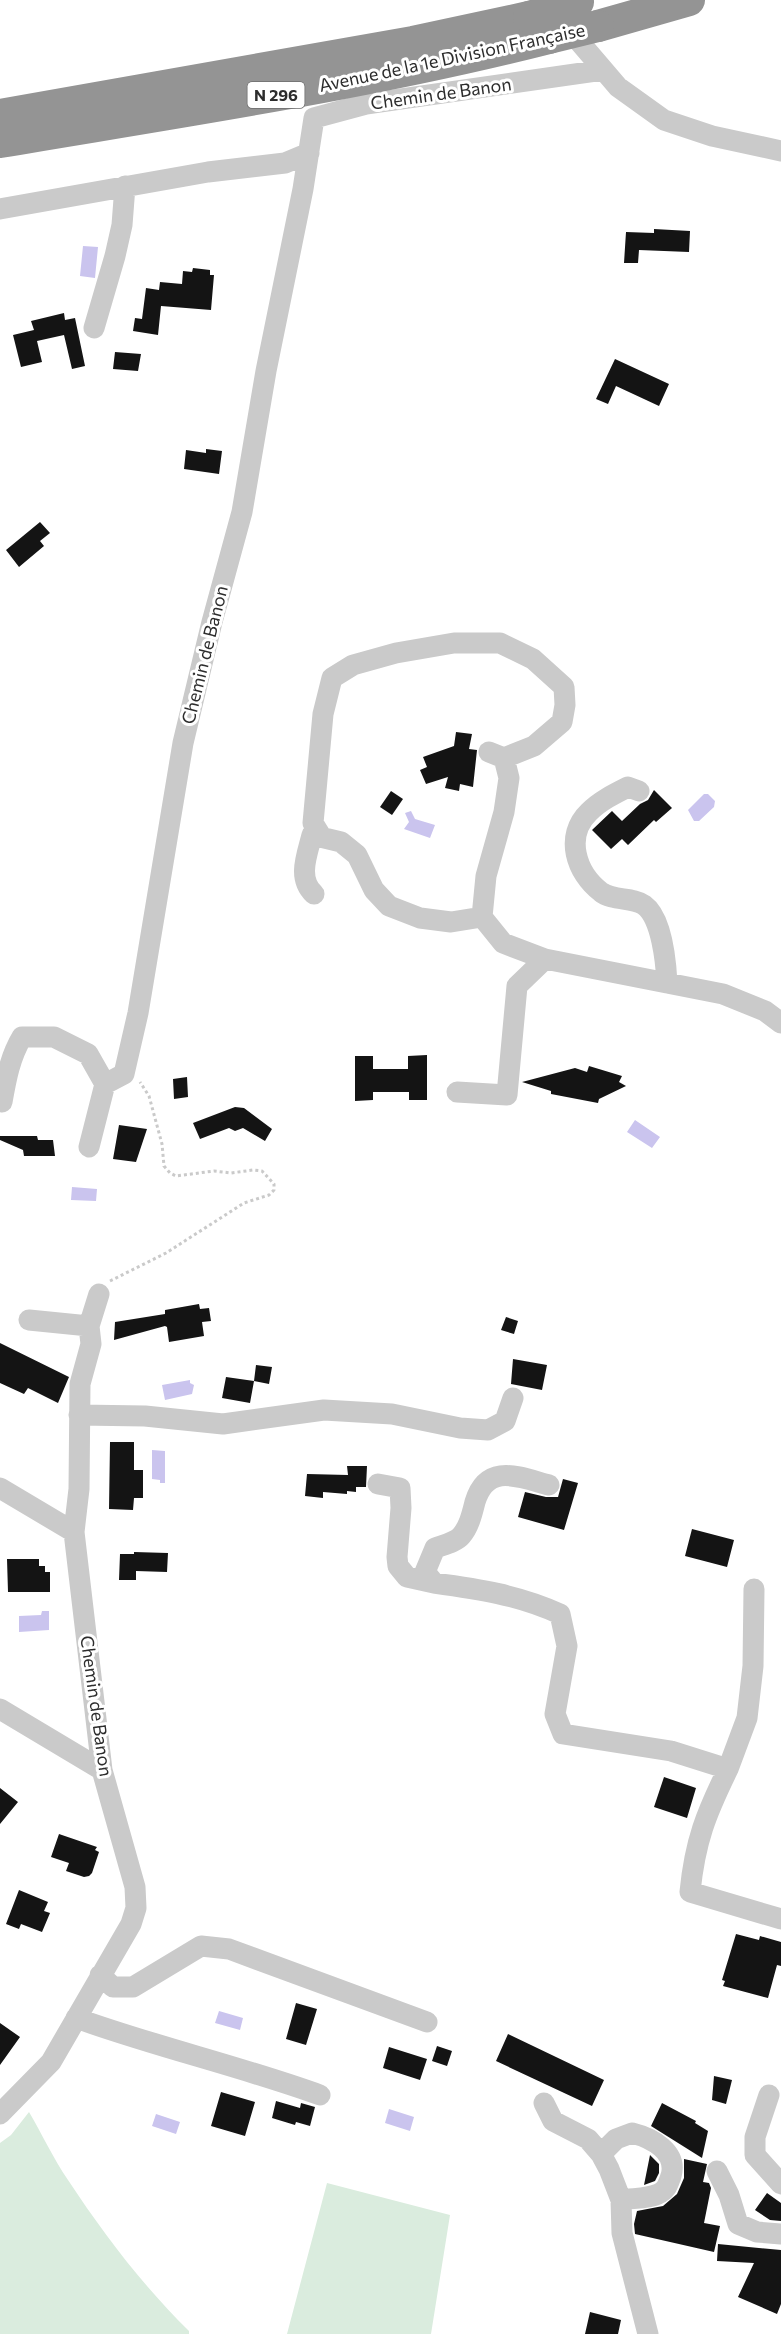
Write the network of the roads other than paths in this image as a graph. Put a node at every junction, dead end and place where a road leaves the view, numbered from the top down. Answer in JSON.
{"nodes":[{"id":1,"x":685,"y":2,"type":"edge"},
{"id":2,"x":581,"y":7,"type":"edge"},
{"id":3,"x":536,"y":17,"type":"edge"},
{"id":4,"x":603,"y":70,"type":"junction"},
{"id":5,"x":0,"y":115,"type":"edge"},
{"id":6,"x":0,"y":142,"type":"edge"},
{"id":7,"x":781,"y":151,"type":"edge"},
{"id":8,"x":309,"y":153,"type":"junction"},
{"id":9,"x":125,"y":186,"type":"junction"},
{"id":10,"x":0,"y":209,"type":"edge"},
{"id":11,"x":94,"y":328,"type":"dead end"},
{"id":12,"x":639,"y":791,"type":"dead end"},
{"id":13,"x":321,"y":836,"type":"junction"},
{"id":14,"x":314,"y":894,"type":"dead end"},
{"id":15,"x":482,"y":917,"type":"junction"},
{"id":16,"x":544,"y":959,"type":"junction"},
{"id":17,"x":667,"y":983,"type":"junction"},
{"id":18,"x":781,"y":1023,"type":"edge"},
{"id":19,"x":105,"y":1084,"type":"junction"},
{"id":20,"x":458,"y":1092,"type":"dead end"},
{"id":21,"x":2,"y":1102,"type":"dead end"},
{"id":22,"x":89,"y":1147,"type":"dead end"},
{"id":23,"x":99,"y":1294,"type":"road end"},
{"id":24,"x":29,"y":1320,"type":"dead end"},
{"id":25,"x":89,"y":1326,"type":"junction"},
{"id":26,"x":513,"y":1398,"type":"dead end"},
{"id":27,"x":79,"y":1415,"type":"junction"},
{"id":28,"x":378,"y":1484,"type":"dead end"},
{"id":29,"x":549,"y":1485,"type":"dead end"},
{"id":30,"x":0,"y":1488,"type":"edge"},
{"id":31,"x":74,"y":1532,"type":"junction"},
{"id":32,"x":434,"y":1583,"type":"junction"},
{"id":33,"x":754,"y":1589,"type":"dead end"},
{"id":34,"x":0,"y":1709,"type":"edge"},
{"id":35,"x":728,"y":1769,"type":"junction"},
{"id":36,"x":102,"y":1770,"type":"junction"},
{"id":37,"x":781,"y":1919,"type":"edge"},
{"id":38,"x":100,"y":1975,"type":"junction"},
{"id":39,"x":76,"y":2018,"type":"junction"},
{"id":40,"x":427,"y":2022,"type":"dead end"},
{"id":41,"x":320,"y":2095,"type":"dead end"},
{"id":42,"x":769,"y":2095,"type":"dead end"},
{"id":43,"x":544,"y":2103,"type":"dead end"},
{"id":44,"x":0,"y":2114,"type":"edge"},
{"id":45,"x":601,"y":2154,"type":"junction"},
{"id":46,"x":717,"y":2171,"type":"dead end"},
{"id":47,"x":781,"y":2184,"type":"edge"},
{"id":48,"x":621,"y":2200,"type":"junction"},
{"id":49,"x":781,"y":2234,"type":"edge"},
{"id":50,"x":648,"y":2334,"type":"edge"}],
"edges":[{"from":1,"to":2,"type":"highway","name":"Avenue de la 1e Division Française","number":"N 296"},
{"from":2,"to":3,"type":"highway","name":"Avenue de la 1e Division Française","number":"N 296","bridge":true},
{"from":3,"to":4,"type":"street"},
{"from":3,"to":5,"type":"highway","name":"Avenue de la 1e Division Française","number":"N 296"},
{"from":3,"to":6,"type":"highway","name":"Avenue de la 1e Division Française","number":"N 296"},
{"from":4,"to":7,"type":"street"},
{"from":4,"to":8,"type":"street","name":"Chemin de Banon"},
{"from":8,"to":9,"type":"street"},
{"from":8,"to":19,"type":"street","name":"Chemin de Banon"},
{"from":9,"to":10,"type":"street"},
{"from":9,"to":11,"type":"street"},
{"from":12,"to":17,"type":"street"},
{"from":13,"to":14,"type":"street"},
{"from":13,"to":15,"type":"street"},
{"from":13,"to":15,"type":"street"},
{"from":15,"to":16,"type":"street"},
{"from":16,"to":17,"type":"street"},
{"from":16,"to":20,"type":"street"},
{"from":17,"to":18,"type":"street"},
{"from":19,"to":21,"type":"street"},
{"from":19,"to":22,"type":"street"},
{"from":23,"to":25,"type":"street","name":"Chemin de Banon"},
{"from":24,"to":25,"type":"street"},
{"from":25,"to":27,"type":"street","name":"Chemin de Banon"},
{"from":26,"to":27,"type":"street"},
{"from":27,"to":31,"type":"street","name":"Chemin de Banon"},
{"from":28,"to":32,"type":"street"},
{"from":29,"to":32,"type":"street"},
{"from":30,"to":31,"type":"street"},
{"from":31,"to":36,"type":"street","name":"Chemin de Banon"},
{"from":32,"to":35,"type":"street"},
{"from":33,"to":35,"type":"street"},
{"from":34,"to":36,"type":"street"},
{"from":35,"to":37,"type":"street"},
{"from":36,"to":38,"type":"street","name":"Chemin de Banon"},
{"from":38,"to":39,"type":"street","name":"Chemin de Banon"},
{"from":38,"to":40,"type":"street"},
{"from":39,"to":41,"type":"street"},
{"from":39,"to":44,"type":"street","name":"Chemin de Banon"},
{"from":42,"to":47,"type":"street"},
{"from":43,"to":45,"type":"street"},
{"from":45,"to":48,"type":"street"},
{"from":45,"to":48,"type":"street"},
{"from":46,"to":49,"type":"street"},
{"from":48,"to":50,"type":"street"}]}
